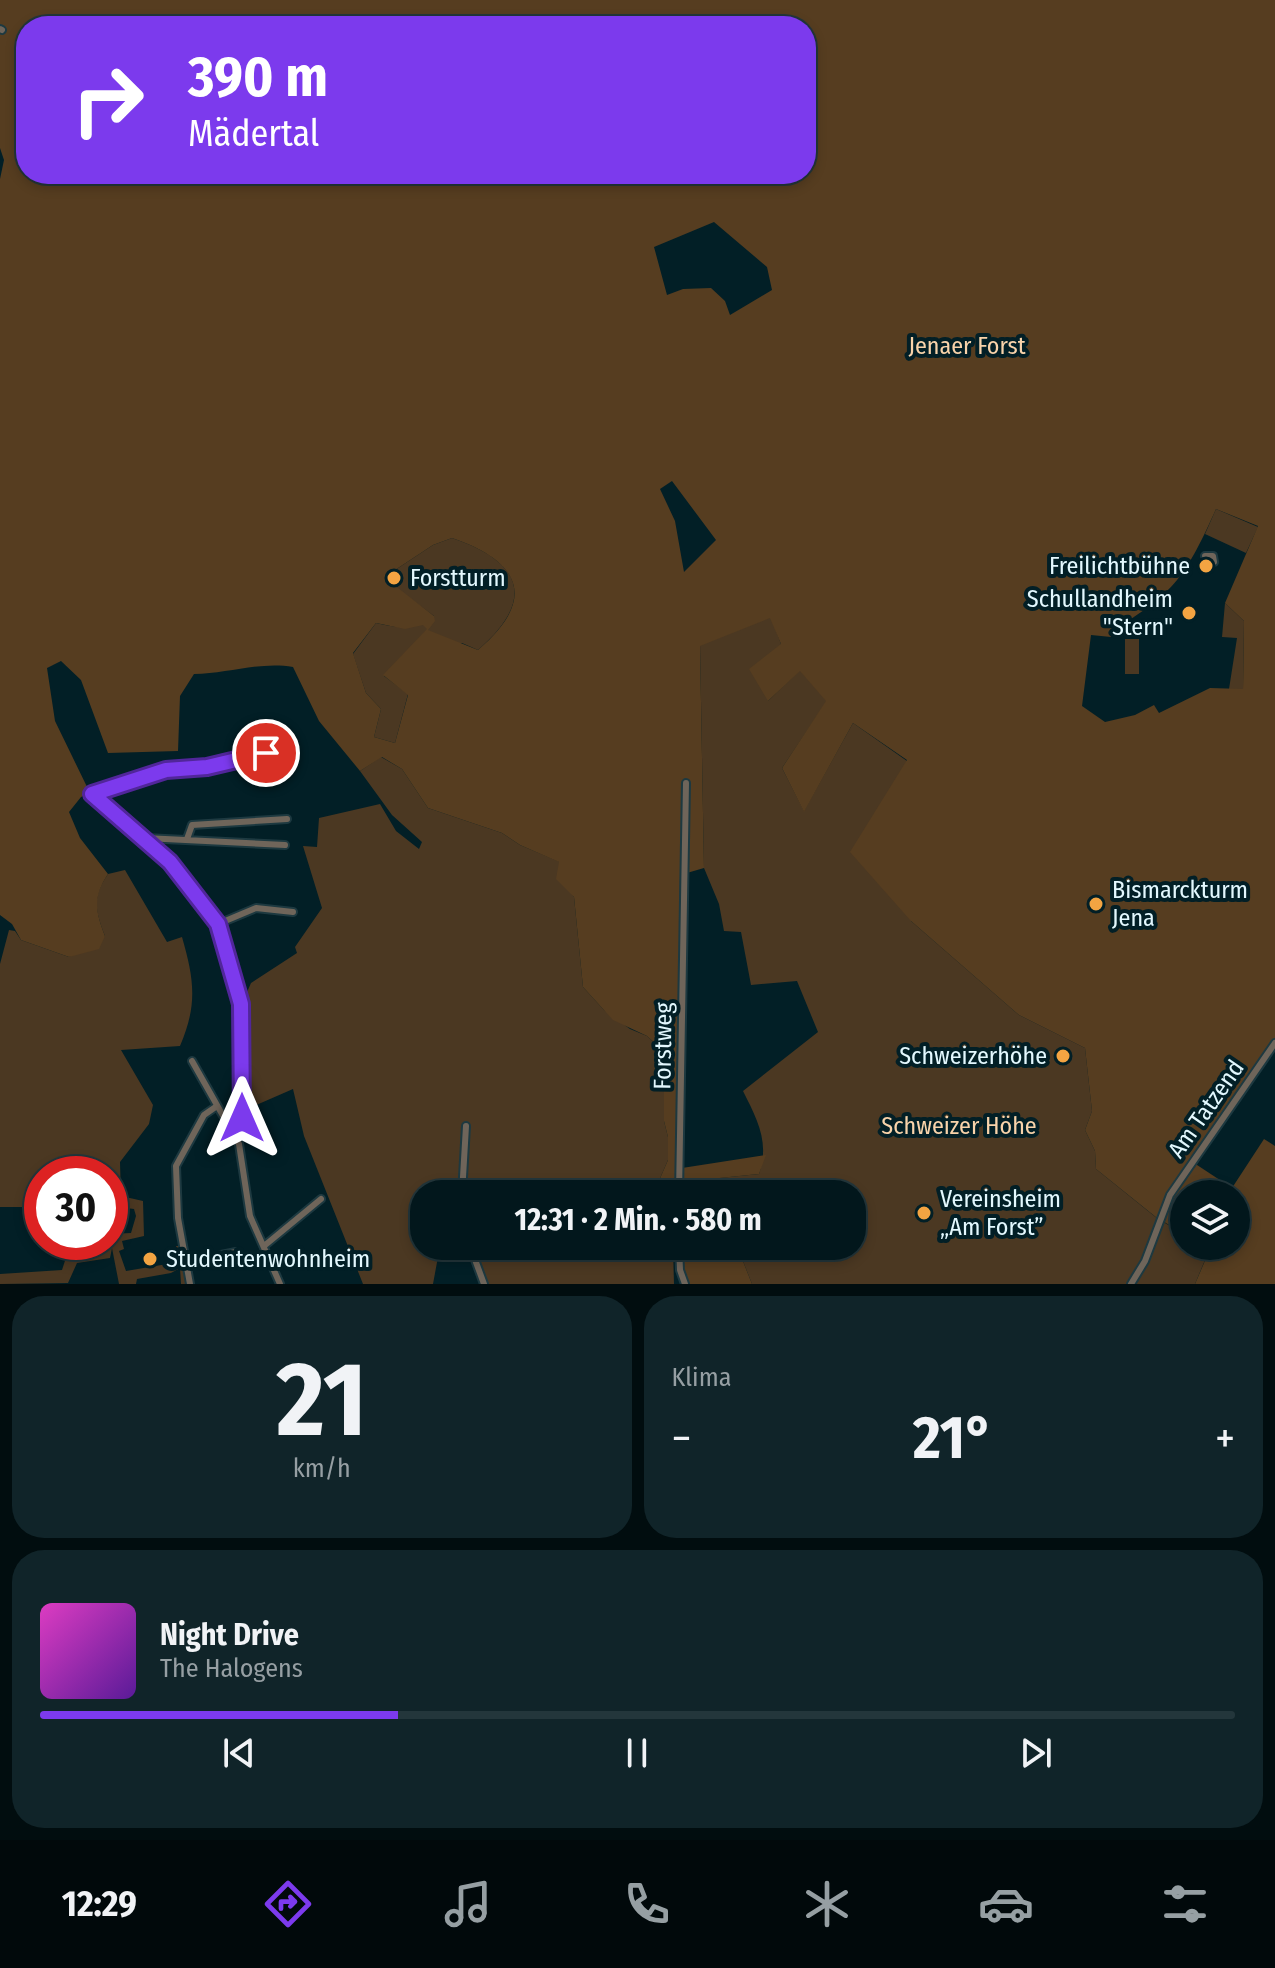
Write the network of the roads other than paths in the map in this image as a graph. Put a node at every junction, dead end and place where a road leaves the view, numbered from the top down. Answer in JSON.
{"nodes":[{"id":1,"x":1205,"y":556,"type":"dead end"},
{"id":2,"x":1214,"y":562,"type":"dead end"},
{"id":3,"x":291,"y":755,"type":"dead end"},
{"id":4,"x":686,"y":783,"type":"dead end"},
{"id":5,"x":287,"y":819,"type":"dead end"},
{"id":6,"x":144,"y":838,"type":"junction"},
{"id":7,"x":187,"y":839,"type":"junction"},
{"id":8,"x":285,"y":845,"type":"dead end"},
{"id":9,"x":293,"y":912,"type":"dead end"},
{"id":10,"x":218,"y":924,"type":"junction"},
{"id":11,"x":1275,"y":1043,"type":"edge"},
{"id":12,"x":192,"y":1061,"type":"dead end"},
{"id":13,"x":217,"y":1106,"type":"junction"},
{"id":14,"x":466,"y":1126,"type":"dead end"},
{"id":15,"x":235,"y":1137,"type":"junction"},
{"id":16,"x":463,"y":1180,"type":"edge"},
{"id":17,"x":679,"y":1180,"type":"edge"},
{"id":18,"x":321,"y":1199,"type":"dead end"},
{"id":19,"x":264,"y":1246,"type":"junction"},
{"id":20,"x":236,"y":1252,"type":"dead end"},
{"id":21,"x":475,"y":1260,"type":"edge"},
{"id":22,"x":680,"y":1260,"type":"edge"},
{"id":23,"x":186,"y":1262,"type":"junction"},
{"id":24,"x":190,"y":1284,"type":"edge"},
{"id":25,"x":280,"y":1284,"type":"edge"},
{"id":26,"x":484,"y":1284,"type":"edge"},
{"id":27,"x":685,"y":1284,"type":"edge"},
{"id":28,"x":1131,"y":1284,"type":"edge"}],
"edges":[{"from":1,"to":2,"type":"street"},
{"from":3,"to":6,"type":"street"},
{"from":4,"to":17,"type":"street","name":"Forstweg"},
{"from":5,"to":7,"type":"street"},
{"from":6,"to":7,"type":"street"},
{"from":6,"to":10,"type":"street"},
{"from":7,"to":8,"type":"street"},
{"from":9,"to":10,"type":"street"},
{"from":10,"to":15,"type":"street"},
{"from":11,"to":28,"type":"street","name":"Am Tatzend"},
{"from":12,"to":13,"type":"street"},
{"from":13,"to":15,"type":"street"},
{"from":13,"to":23,"type":"street"},
{"from":14,"to":16,"type":"street"},
{"from":15,"to":19,"type":"street"},
{"from":18,"to":19,"type":"street"},
{"from":19,"to":25,"type":"street"},
{"from":20,"to":23,"type":"street"},
{"from":21,"to":26,"type":"street"},
{"from":22,"to":27,"type":"street"},
{"from":23,"to":24,"type":"street"}]}
